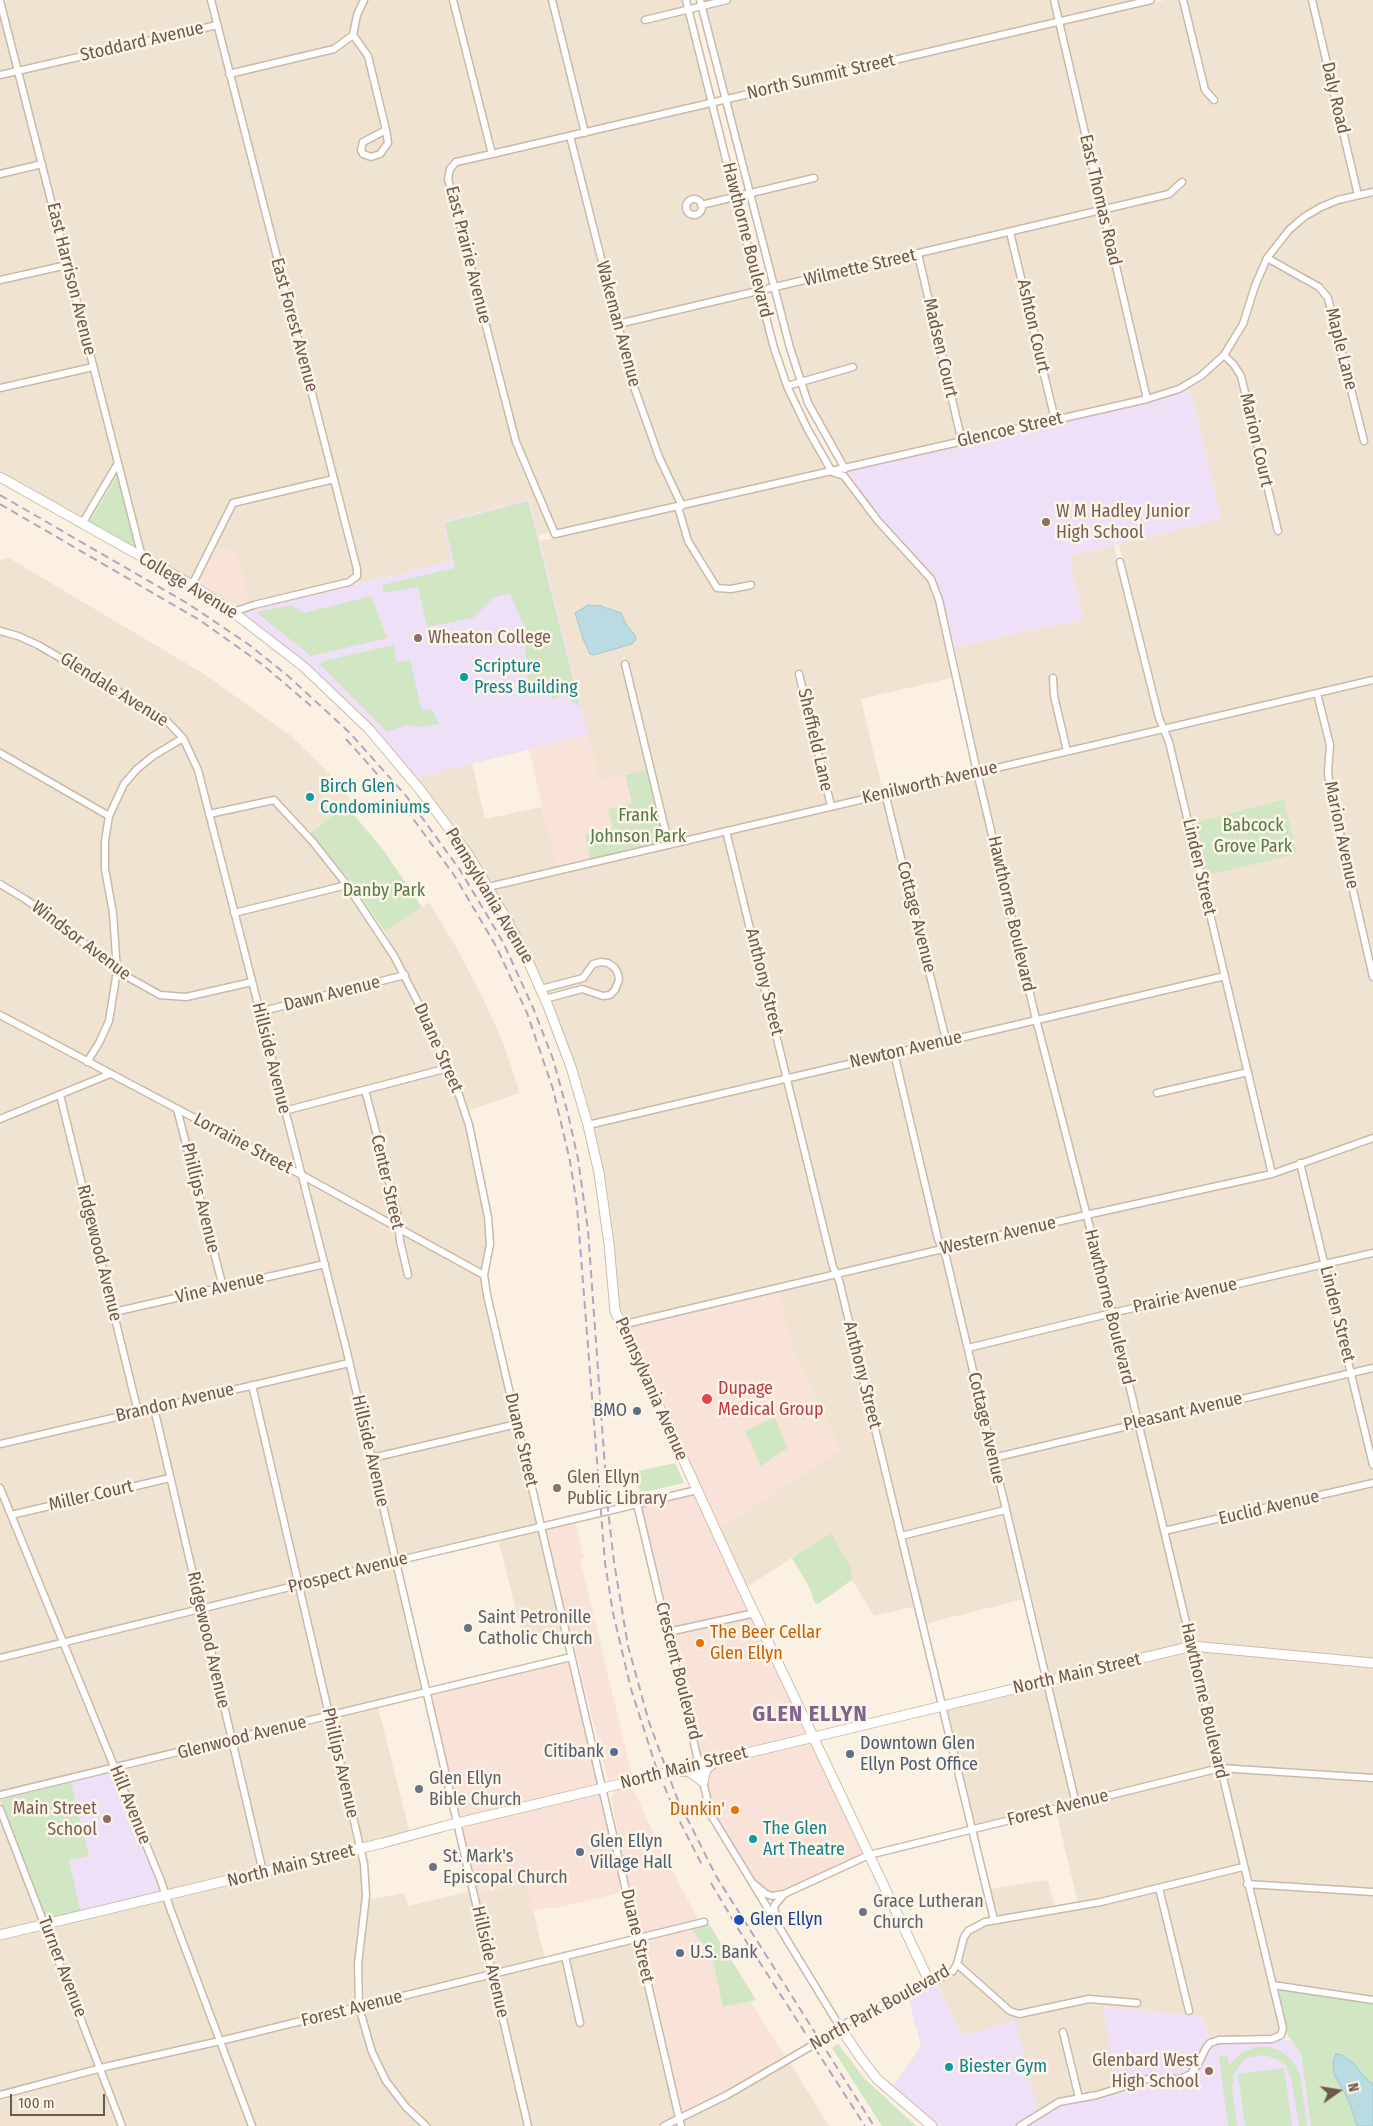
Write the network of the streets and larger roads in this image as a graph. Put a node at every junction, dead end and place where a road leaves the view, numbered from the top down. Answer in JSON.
{"nodes":[{"id":1,"x":211,"y":0,"type":"edge"},
{"id":2,"x":364,"y":0,"type":"edge"},
{"id":3,"x":453,"y":0,"type":"edge"},
{"id":4,"x":552,"y":0,"type":"edge"},
{"id":5,"x":686,"y":0,"type":"edge"},
{"id":6,"x":727,"y":0,"type":"edge"},
{"id":7,"x":1054,"y":0,"type":"edge"},
{"id":8,"x":1151,"y":0,"type":"edge"},
{"id":9,"x":1183,"y":0,"type":"edge"},
{"id":10,"x":1312,"y":0,"type":"edge"},
{"id":11,"x":0,"y":1,"type":"edge"},
{"id":12,"x":701,"y":3,"type":"edge"},
{"id":13,"x":688,"y":10,"type":"junction"},
{"id":14,"x":645,"y":20,"type":"dead end"},
{"id":15,"x":1059,"y":22,"type":"junction"},
{"id":16,"x":217,"y":25,"type":"junction"},
{"id":17,"x":353,"y":35,"type":"junction"},
{"id":18,"x":18,"y":71,"type":"junction"},
{"id":19,"x":230,"y":74,"type":"junction"},
{"id":20,"x":0,"y":75,"type":"edge"},
{"id":21,"x":726,"y":100,"type":"junction"},
{"id":22,"x":1214,"y":100,"type":"dead end"},
{"id":23,"x":712,"y":103,"type":"junction"},
{"id":24,"x":386,"y":130,"type":"junction"},
{"id":25,"x":585,"y":133,"type":"junction"},
{"id":26,"x":570,"y":136,"type":"junction"},
{"id":27,"x":492,"y":154,"type":"junction"},
{"id":28,"x":42,"y":164,"type":"junction"},
{"id":29,"x":0,"y":174,"type":"edge"},
{"id":30,"x":814,"y":178,"type":"dead end"},
{"id":31,"x":1182,"y":182,"type":"dead end"},
{"id":32,"x":1373,"y":192,"type":"edge"},
{"id":33,"x":750,"y":194,"type":"junction"},
{"id":34,"x":1358,"y":195,"type":"junction"},
{"id":35,"x":736,"y":197,"type":"junction"},
{"id":36,"x":701,"y":205,"type":"dead end"},
{"id":37,"x":1103,"y":210,"type":"junction"},
{"id":38,"x":1010,"y":232,"type":"junction"},
{"id":39,"x":918,"y":254,"type":"junction"},
{"id":40,"x":1267,"y":258,"type":"junction"},
{"id":41,"x":67,"y":265,"type":"junction"},
{"id":42,"x":0,"y":280,"type":"edge"},
{"id":43,"x":773,"y":288,"type":"junction"},
{"id":44,"x":760,"y":291,"type":"junction"},
{"id":45,"x":618,"y":324,"type":"junction"},
{"id":46,"x":1224,"y":355,"type":"junction"},
{"id":47,"x":93,"y":367,"type":"junction"},
{"id":48,"x":853,"y":367,"type":"dead end"},
{"id":49,"x":801,"y":381,"type":"junction"},
{"id":50,"x":787,"y":386,"type":"junction"},
{"id":51,"x":0,"y":388,"type":"edge"},
{"id":52,"x":1147,"y":399,"type":"junction"},
{"id":53,"x":1055,"y":420,"type":"junction"},
{"id":54,"x":1364,"y":441,"type":"dead end"},
{"id":55,"x":962,"y":442,"type":"junction"},
{"id":56,"x":118,"y":463,"type":"junction"},
{"id":57,"x":845,"y":469,"type":"junction"},
{"id":58,"x":832,"y":472,"type":"junction"},
{"id":59,"x":0,"y":477,"type":"edge"},
{"id":60,"x":334,"y":479,"type":"junction"},
{"id":61,"x":682,"y":506,"type":"junction"},
{"id":62,"x":82,"y":524,"type":"junction"},
{"id":63,"x":1278,"y":531,"type":"dead end"},
{"id":64,"x":555,"y":534,"type":"joint"},
{"id":65,"x":142,"y":557,"type":"junction"},
{"id":66,"x":1120,"y":562,"type":"dead end"},
{"id":67,"x":192,"y":584,"type":"junction"},
{"id":68,"x":751,"y":585,"type":"dead end"},
{"id":69,"x":233,"y":612,"type":"junction"},
{"id":70,"x":0,"y":631,"type":"edge"},
{"id":71,"x":625,"y":664,"type":"dead end"},
{"id":72,"x":799,"y":674,"type":"dead end"},
{"id":73,"x":1053,"y":678,"type":"dead end"},
{"id":74,"x":1373,"y":680,"type":"edge"},
{"id":75,"x":1318,"y":693,"type":"junction"},
{"id":76,"x":359,"y":718,"type":"joint"},
{"id":77,"x":1162,"y":729,"type":"junction"},
{"id":78,"x":183,"y":738,"type":"junction"},
{"id":79,"x":1067,"y":751,"type":"junction"},
{"id":80,"x":0,"y":753,"type":"edge"},
{"id":81,"x":977,"y":772,"type":"junction"},
{"id":82,"x":200,"y":779,"type":"joint"},
{"id":83,"x":885,"y":793,"type":"junction"},
{"id":84,"x":831,"y":806,"type":"junction"},
{"id":85,"x":209,"y":814,"type":"junction"},
{"id":86,"x":109,"y":816,"type":"junction"},
{"id":87,"x":726,"y":831,"type":"junction"},
{"id":88,"x":669,"y":845,"type":"junction"},
{"id":89,"x":0,"y":884,"type":"edge"},
{"id":90,"x":347,"y":885,"type":"junction"},
{"id":91,"x":488,"y":887,"type":"junction"},
{"id":92,"x":234,"y":913,"type":"junction"},
{"id":93,"x":117,"y":971,"type":"junction"},
{"id":94,"x":405,"y":975,"type":"junction"},
{"id":95,"x":1225,"y":976,"type":"junction"},
{"id":96,"x":1373,"y":977,"type":"edge"},
{"id":97,"x":252,"y":982,"type":"junction"},
{"id":98,"x":541,"y":989,"type":"junction"},
{"id":99,"x":545,"y":999,"type":"junction"},
{"id":100,"x":259,"y":1012,"type":"junction"},
{"id":101,"x":0,"y":1016,"type":"edge"},
{"id":102,"x":1036,"y":1019,"type":"junction"},
{"id":103,"x":946,"y":1040,"type":"junction"},
{"id":104,"x":894,"y":1053,"type":"junction"},
{"id":105,"x":87,"y":1062,"type":"junction"},
{"id":106,"x":448,"y":1068,"type":"junction"},
{"id":107,"x":1248,"y":1072,"type":"junction"},
{"id":108,"x":110,"y":1074,"type":"junction"},
{"id":109,"x":787,"y":1078,"type":"junction"},
{"id":110,"x":365,"y":1090,"type":"junction"},
{"id":111,"x":1157,"y":1093,"type":"dead end"},
{"id":112,"x":60,"y":1095,"type":"junction"},
{"id":113,"x":177,"y":1109,"type":"junction"},
{"id":114,"x":284,"y":1110,"type":"junction"},
{"id":115,"x":0,"y":1119,"type":"edge"},
{"id":116,"x":588,"y":1125,"type":"junction"},
{"id":117,"x":1373,"y":1138,"type":"edge"},
{"id":118,"x":1300,"y":1163,"type":"junction"},
{"id":119,"x":1272,"y":1174,"type":"junction"},
{"id":120,"x":303,"y":1177,"type":"junction"},
{"id":121,"x":1086,"y":1215,"type":"junction"},
{"id":122,"x":399,"y":1228,"type":"junction"},
{"id":123,"x":941,"y":1249,"type":"junction"},
{"id":124,"x":1373,"y":1253,"type":"edge"},
{"id":125,"x":325,"y":1264,"type":"junction"},
{"id":126,"x":1325,"y":1264,"type":"junction"},
{"id":127,"x":836,"y":1273,"type":"junction"},
{"id":128,"x":408,"y":1275,"type":"dead end"},
{"id":129,"x":484,"y":1275,"type":"junction"},
{"id":130,"x":223,"y":1287,"type":"junction"},
{"id":131,"x":114,"y":1312,"type":"junction"},
{"id":132,"x":1112,"y":1313,"type":"junction"},
{"id":133,"x":621,"y":1325,"type":"junction"},
{"id":134,"x":968,"y":1348,"type":"junction"},
{"id":135,"x":349,"y":1363,"type":"junction"},
{"id":136,"x":1373,"y":1368,"type":"edge"},
{"id":137,"x":1351,"y":1373,"type":"junction"},
{"id":138,"x":252,"y":1385,"type":"junction"},
{"id":139,"x":154,"y":1408,"type":"junction"},
{"id":140,"x":138,"y":1412,"type":"junction"},
{"id":141,"x":1138,"y":1422,"type":"junction"},
{"id":142,"x":517,"y":1424,"type":"junction"},
{"id":143,"x":0,"y":1444,"type":"edge"},
{"id":144,"x":372,"y":1458,"type":"junction"},
{"id":145,"x":993,"y":1458,"type":"junction"},
{"id":146,"x":1373,"y":1465,"type":"edge"},
{"id":147,"x":170,"y":1478,"type":"junction"},
{"id":148,"x":1373,"y":1483,"type":"edge"},
{"id":149,"x":0,"y":1488,"type":"edge"},
{"id":150,"x":697,"y":1490,"type":"junction"},
{"id":151,"x":637,"y":1504,"type":"junction"},
{"id":152,"x":1005,"y":1510,"type":"junction"},
{"id":153,"x":11,"y":1515,"type":"junction"},
{"id":154,"x":541,"y":1526,"type":"junction"},
{"id":155,"x":1164,"y":1532,"type":"junction"},
{"id":156,"x":901,"y":1536,"type":"junction"},
{"id":157,"x":396,"y":1561,"type":"junction"},
{"id":158,"x":299,"y":1585,"type":"junction"},
{"id":159,"x":201,"y":1609,"type":"junction"},
{"id":160,"x":755,"y":1613,"type":"junction"},
{"id":161,"x":668,"y":1632,"type":"junction"},
{"id":162,"x":64,"y":1643,"type":"junction"},
{"id":163,"x":1192,"y":1646,"type":"junction"},
{"id":164,"x":572,"y":1657,"type":"junction"},
{"id":165,"x":0,"y":1658,"type":"edge"},
{"id":166,"x":1373,"y":1663,"type":"edge"},
{"id":167,"x":1046,"y":1681,"type":"junction"},
{"id":168,"x":426,"y":1691,"type":"junction"},
{"id":169,"x":942,"y":1706,"type":"junction"},
{"id":170,"x":330,"y":1716,"type":"junction"},
{"id":171,"x":814,"y":1737,"type":"junction"},
{"id":172,"x":232,"y":1740,"type":"junction"},
{"id":173,"x":718,"y":1760,"type":"junction"},
{"id":174,"x":698,"y":1762,"type":"junction"},
{"id":175,"x":1220,"y":1768,"type":"junction"},
{"id":176,"x":115,"y":1769,"type":"junction"},
{"id":177,"x":674,"y":1771,"type":"junction"},
{"id":178,"x":1373,"y":1778,"type":"edge"},
{"id":179,"x":703,"y":1782,"type":"junction"},
{"id":180,"x":603,"y":1788,"type":"junction"},
{"id":181,"x":0,"y":1796,"type":"edge"},
{"id":182,"x":1076,"y":1804,"type":"junction"},
{"id":183,"x":0,"y":1810,"type":"edge"},
{"id":184,"x":458,"y":1823,"type":"junction"},
{"id":185,"x":972,"y":1830,"type":"junction"},
{"id":186,"x":360,"y":1849,"type":"junction"},
{"id":187,"x":869,"y":1855,"type":"junction"},
{"id":188,"x":1243,"y":1867,"type":"junction"},
{"id":189,"x":263,"y":1872,"type":"junction"},
{"id":190,"x":749,"y":1877,"type":"junction"},
{"id":191,"x":1247,"y":1884,"type":"junction"},
{"id":192,"x":1159,"y":1888,"type":"junction"},
{"id":193,"x":1373,"y":1892,"type":"edge"},
{"id":194,"x":784,"y":1894,"type":"junction"},
{"id":195,"x":166,"y":1896,"type":"junction"},
{"id":196,"x":994,"y":1920,"type":"junction"},
{"id":197,"x":777,"y":1921,"type":"junction"},
{"id":198,"x":704,"y":1922,"type":"dead end"},
{"id":199,"x":45,"y":1924,"type":"junction"},
{"id":200,"x":0,"y":1935,"type":"edge"},
{"id":201,"x":637,"y":1938,"type":"junction"},
{"id":202,"x":565,"y":1956,"type":"junction"},
{"id":203,"x":957,"y":1964,"type":"junction"},
{"id":204,"x":493,"y":1974,"type":"junction"},
{"id":205,"x":930,"y":1983,"type":"junction"},
{"id":206,"x":1273,"y":1985,"type":"junction"},
{"id":207,"x":1373,"y":2000,"type":"edge"},
{"id":208,"x":1137,"y":2003,"type":"dead end"},
{"id":209,"x":359,"y":2007,"type":"junction"},
{"id":210,"x":1189,"y":2011,"type":"dead end"},
{"id":211,"x":580,"y":2022,"type":"dead end"},
{"id":212,"x":840,"y":2027,"type":"junction"},
{"id":213,"x":1063,"y":2032,"type":"dead end"},
{"id":214,"x":220,"y":2041,"type":"junction"},
{"id":215,"x":100,"y":2068,"type":"junction"},
{"id":216,"x":0,"y":2094,"type":"edge"},
{"id":217,"x":1079,"y":2098,"type":"junction"},
{"id":218,"x":680,"y":2122,"type":"edge"},
{"id":219,"x":122,"y":2126,"type":"edge"},
{"id":220,"x":252,"y":2126,"type":"edge"},
{"id":221,"x":426,"y":2126,"type":"edge"},
{"id":222,"x":528,"y":2126,"type":"edge"},
{"id":223,"x":664,"y":2126,"type":"edge"},
{"id":224,"x":932,"y":2126,"type":"edge"},
{"id":225,"x":1020,"y":2126,"type":"edge"}],
"edges":[{"from":1,"to":16,"type":"street"},
{"from":2,"to":17,"type":"street"},
{"from":3,"to":27,"type":"street"},
{"from":4,"to":25,"type":"street"},
{"from":5,"to":13,"type":"street","name":"Hawthorne Boulevard"},
{"from":6,"to":12,"type":"street"},
{"from":7,"to":15,"type":"street","name":"East Thomas Road"},
{"from":8,"to":15,"type":"street","name":"North Summit Street"},
{"from":9,"to":22,"type":"street"},
{"from":10,"to":34,"type":"street","name":"Daly Road"},
{"from":11,"to":18,"type":"street","name":"East Harrison Avenue"},
{"from":12,"to":13,"type":"street"},
{"from":12,"to":21,"type":"street"},
{"from":13,"to":14,"type":"street"},
{"from":13,"to":23,"type":"street","name":"Hawthorne Boulevard"},
{"from":15,"to":21,"type":"street","name":"North Summit Street"},
{"from":15,"to":37,"type":"street","name":"East Thomas Road"},
{"from":16,"to":18,"type":"street","name":"Stoddard Avenue"},
{"from":16,"to":19,"type":"street","name":"Stoddard Avenue"},
{"from":17,"to":19,"type":"street"},
{"from":17,"to":24,"type":"street"},
{"from":18,"to":20,"type":"street","name":"Stoddard Avenue"},
{"from":18,"to":28,"type":"street","name":"East Harrison Avenue"},
{"from":19,"to":60,"type":"street","name":"East Forest Avenue"},
{"from":21,"to":23,"type":"street","name":"North Summit Street"},
{"from":21,"to":33,"type":"street"},
{"from":23,"to":25,"type":"street","name":"North Summit Street"},
{"from":23,"to":35,"type":"street","name":"Hawthorne Boulevard"},
{"from":24,"to":24,"type":"street"},
{"from":25,"to":26,"type":"street","name":"North Summit Street"},
{"from":26,"to":27,"type":"street","name":"North Summit Street"},
{"from":26,"to":45,"type":"street","name":"Wakeman Avenue"},
{"from":27,"to":64,"type":"street","name":"East Prairie Avenue"},
{"from":28,"to":29,"type":"street"},
{"from":28,"to":41,"type":"street","name":"East Harrison Avenue"},
{"from":30,"to":33,"type":"street"},
{"from":31,"to":37,"type":"street","name":"Wilmette Street"},
{"from":32,"to":34,"type":"street","name":"Glencoe Street"},
{"from":33,"to":35,"type":"street"},
{"from":33,"to":43,"type":"street"},
{"from":34,"to":40,"type":"street","name":"Glencoe Street"},
{"from":35,"to":36,"type":"street"},
{"from":35,"to":44,"type":"street","name":"Hawthorne Boulevard"},
{"from":37,"to":38,"type":"street","name":"Wilmette Street"},
{"from":37,"to":52,"type":"street","name":"East Thomas Road"},
{"from":38,"to":39,"type":"street","name":"Wilmette Street"},
{"from":38,"to":53,"type":"street","name":"Ashton Court"},
{"from":39,"to":43,"type":"street","name":"Wilmette Street"},
{"from":39,"to":55,"type":"street","name":"Madsen Court"},
{"from":40,"to":46,"type":"street","name":"Glencoe Street"},
{"from":40,"to":54,"type":"street","name":"Maple Lane"},
{"from":41,"to":42,"type":"street"},
{"from":41,"to":47,"type":"street","name":"East Harrison Avenue"},
{"from":43,"to":44,"type":"street","name":"Wilmette Street"},
{"from":43,"to":49,"type":"street"},
{"from":44,"to":45,"type":"street","name":"Wilmette Street"},
{"from":44,"to":50,"type":"street","name":"Hawthorne Boulevard"},
{"from":45,"to":61,"type":"street","name":"Wakeman Avenue"},
{"from":46,"to":52,"type":"street","name":"Glencoe Street"},
{"from":46,"to":63,"type":"street","name":"Marion Court"},
{"from":47,"to":51,"type":"street"},
{"from":47,"to":56,"type":"street","name":"East Harrison Avenue"},
{"from":48,"to":49,"type":"street"},
{"from":49,"to":50,"type":"street"},
{"from":49,"to":57,"type":"street"},
{"from":50,"to":58,"type":"street","name":"Hawthorne Boulevard"},
{"from":52,"to":53,"type":"street","name":"Glencoe Street"},
{"from":53,"to":55,"type":"street","name":"Glencoe Street"},
{"from":55,"to":57,"type":"street","name":"Glencoe Street"},
{"from":56,"to":62,"type":"street"},
{"from":56,"to":65,"type":"street","name":"East Harrison Avenue"},
{"from":57,"to":58,"type":"street","name":"Glencoe Street"},
{"from":58,"to":61,"type":"street","name":"Glencoe Street"},
{"from":58,"to":81,"type":"street","name":"Hawthorne Boulevard"},
{"from":59,"to":62,"type":"street","name":"College Avenue"},
{"from":60,"to":67,"type":"street"},
{"from":60,"to":69,"type":"street","name":"East Forest Avenue"},
{"from":61,"to":64,"type":"street","name":"Glencoe Street"},
{"from":61,"to":68,"type":"street","name":"Wakeman Avenue"},
{"from":62,"to":65,"type":"street","name":"College Avenue"},
{"from":65,"to":67,"type":"street","name":"College Avenue"},
{"from":66,"to":77,"type":"street","name":"Linden Street"},
{"from":67,"to":69,"type":"street","name":"College Avenue"},
{"from":69,"to":76,"type":"street","name":"College Avenue"},
{"from":70,"to":78,"type":"street","name":"Glendale Avenue"},
{"from":71,"to":88,"type":"street"},
{"from":72,"to":84,"type":"street","name":"Sheffield Lane"},
{"from":73,"to":79,"type":"street"},
{"from":74,"to":75,"type":"street","name":"Kenilworth Avenue"},
{"from":75,"to":77,"type":"street","name":"Kenilworth Avenue"},
{"from":75,"to":96,"type":"street","name":"Marion Avenue"},
{"from":76,"to":91,"type":"street","name":"Pennsylvania Avenue"},
{"from":77,"to":79,"type":"street","name":"Kenilworth Avenue"},
{"from":77,"to":95,"type":"street","name":"Linden Street"},
{"from":78,"to":82,"type":"street","name":"Glendale Avenue"},
{"from":78,"to":86,"type":"street"},
{"from":79,"to":81,"type":"street","name":"Kenilworth Avenue"},
{"from":80,"to":86,"type":"street"},
{"from":81,"to":83,"type":"street","name":"Kenilworth Avenue"},
{"from":81,"to":102,"type":"street","name":"Hawthorne Boulevard"},
{"from":82,"to":85,"type":"street","name":"Hillside Avenue"},
{"from":83,"to":84,"type":"street","name":"Kenilworth Avenue"},
{"from":83,"to":103,"type":"street","name":"Cottage Avenue"},
{"from":84,"to":87,"type":"street","name":"Kenilworth Avenue"},
{"from":85,"to":90,"type":"street","name":"Duane Street"},
{"from":85,"to":92,"type":"street","name":"Hillside Avenue"},
{"from":86,"to":93,"type":"street"},
{"from":87,"to":88,"type":"street","name":"Kenilworth Avenue"},
{"from":87,"to":109,"type":"street","name":"Anthony Street"},
{"from":88,"to":91,"type":"street","name":"Kenilworth Avenue"},
{"from":89,"to":93,"type":"street","name":"Windsor Avenue"},
{"from":90,"to":92,"type":"street"},
{"from":90,"to":94,"type":"street","name":"Duane Street"},
{"from":91,"to":98,"type":"street","name":"Pennsylvania Avenue"},
{"from":92,"to":97,"type":"street","name":"Hillside Avenue"},
{"from":93,"to":97,"type":"street","name":"Windsor Avenue"},
{"from":93,"to":105,"type":"street"},
{"from":94,"to":100,"type":"street","name":"Dawn Avenue"},
{"from":94,"to":106,"type":"street","name":"Duane Street"},
{"from":95,"to":102,"type":"street","name":"Newton Avenue"},
{"from":95,"to":107,"type":"street","name":"Linden Street"},
{"from":97,"to":100,"type":"street","name":"Hillside Avenue"},
{"from":98,"to":99,"type":"street","name":"Pennsylvania Avenue"},
{"from":98,"to":99,"type":"street"},
{"from":99,"to":116,"type":"street","name":"Pennsylvania Avenue"},
{"from":100,"to":114,"type":"street","name":"Hillside Avenue"},
{"from":101,"to":105,"type":"street","name":"Lorraine Street"},
{"from":102,"to":103,"type":"street","name":"Newton Avenue"},
{"from":102,"to":121,"type":"street","name":"Hawthorne Boulevard"},
{"from":103,"to":104,"type":"street","name":"Newton Avenue"},
{"from":104,"to":109,"type":"street","name":"Newton Avenue"},
{"from":104,"to":123,"type":"street","name":"Cottage Avenue"},
{"from":105,"to":108,"type":"street","name":"Lorraine Street"},
{"from":106,"to":110,"type":"street"},
{"from":106,"to":129,"type":"street","name":"Duane Street"},
{"from":107,"to":111,"type":"street"},
{"from":107,"to":119,"type":"street","name":"Linden Street"},
{"from":108,"to":112,"type":"street"},
{"from":108,"to":113,"type":"street","name":"Lorraine Street"},
{"from":109,"to":116,"type":"street","name":"Newton Avenue"},
{"from":109,"to":127,"type":"street","name":"Anthony Street"},
{"from":110,"to":114,"type":"street"},
{"from":110,"to":122,"type":"street","name":"Center Street"},
{"from":112,"to":115,"type":"street"},
{"from":112,"to":131,"type":"street","name":"Ridgewood Avenue"},
{"from":113,"to":120,"type":"street","name":"Lorraine Street"},
{"from":113,"to":130,"type":"street","name":"Phillips Avenue"},
{"from":114,"to":120,"type":"street","name":"Hillside Avenue"},
{"from":116,"to":133,"type":"street","name":"Pennsylvania Avenue"},
{"from":117,"to":118,"type":"street","name":"Western Avenue"},
{"from":118,"to":119,"type":"street","name":"Western Avenue"},
{"from":118,"to":126,"type":"street","name":"Linden Street"},
{"from":119,"to":121,"type":"street","name":"Western Avenue"},
{"from":120,"to":122,"type":"street","name":"Lorraine Street"},
{"from":120,"to":125,"type":"street","name":"Hillside Avenue"},
{"from":121,"to":123,"type":"street","name":"Western Avenue"},
{"from":121,"to":132,"type":"street","name":"Hawthorne Boulevard"},
{"from":122,"to":128,"type":"street","name":"Center Street"},
{"from":122,"to":129,"type":"street","name":"Lorraine Street"},
{"from":123,"to":127,"type":"street","name":"Western Avenue"},
{"from":123,"to":134,"type":"street","name":"Cottage Avenue"},
{"from":124,"to":126,"type":"street","name":"Prairie Avenue"},
{"from":125,"to":130,"type":"street","name":"Vine Avenue"},
{"from":125,"to":135,"type":"street","name":"Hillside Avenue"},
{"from":126,"to":132,"type":"street","name":"Prairie Avenue"},
{"from":126,"to":137,"type":"street","name":"Linden Street"},
{"from":127,"to":133,"type":"street","name":"Western Avenue"},
{"from":127,"to":156,"type":"street","name":"Anthony Street"},
{"from":129,"to":142,"type":"street","name":"Duane Street"},
{"from":130,"to":131,"type":"street","name":"Vine Avenue"},
{"from":131,"to":140,"type":"street","name":"Ridgewood Avenue"},
{"from":132,"to":134,"type":"street","name":"Prairie Avenue"},
{"from":132,"to":141,"type":"street","name":"Hawthorne Boulevard"},
{"from":133,"to":150,"type":"street","name":"Pennsylvania Avenue"},
{"from":134,"to":145,"type":"street","name":"Cottage Avenue"},
{"from":135,"to":138,"type":"street","name":"Brandon Avenue"},
{"from":135,"to":144,"type":"street","name":"Hillside Avenue"},
{"from":136,"to":137,"type":"street","name":"Pleasant Avenue"},
{"from":137,"to":141,"type":"street","name":"Pleasant Avenue"},
{"from":137,"to":146,"type":"street","name":"Linden Street"},
{"from":138,"to":139,"type":"street","name":"Brandon Avenue"},
{"from":138,"to":158,"type":"street","name":"Phillips Avenue"},
{"from":139,"to":140,"type":"street","name":"Brandon Avenue"},
{"from":139,"to":147,"type":"street","name":"Ridgewood Avenue"},
{"from":140,"to":143,"type":"street","name":"Brandon Avenue"},
{"from":141,"to":145,"type":"street","name":"Pleasant Avenue"},
{"from":141,"to":155,"type":"street","name":"Hawthorne Boulevard"},
{"from":142,"to":144,"type":"street"},
{"from":142,"to":154,"type":"street","name":"Duane Street"},
{"from":144,"to":157,"type":"street","name":"Hillside Avenue"},
{"from":145,"to":152,"type":"street","name":"Cottage Avenue"},
{"from":147,"to":153,"type":"street","name":"Miller Court"},
{"from":147,"to":159,"type":"street","name":"Ridgewood Avenue"},
{"from":148,"to":155,"type":"street","name":"Euclid Avenue"},
{"from":149,"to":153,"type":"street","name":"Hill Avenue"},
{"from":150,"to":151,"type":"street","name":"Prospect Avenue"},
{"from":150,"to":160,"type":"street","name":"Pennsylvania Avenue"},
{"from":151,"to":154,"type":"street","name":"Prospect Avenue"},
{"from":151,"to":161,"type":"street","name":"Crescent Boulevard"},
{"from":152,"to":156,"type":"street"},
{"from":152,"to":167,"type":"street","name":"Cottage Avenue"},
{"from":153,"to":162,"type":"street","name":"Hill Avenue"},
{"from":154,"to":157,"type":"street","name":"Prospect Avenue"},
{"from":154,"to":164,"type":"street","name":"Duane Street"},
{"from":155,"to":163,"type":"street","name":"Hawthorne Boulevard"},
{"from":156,"to":169,"type":"street","name":"Anthony Street"},
{"from":157,"to":158,"type":"street","name":"Prospect Avenue"},
{"from":157,"to":168,"type":"street","name":"Hillside Avenue"},
{"from":158,"to":159,"type":"street","name":"Prospect Avenue"},
{"from":158,"to":170,"type":"street","name":"Phillips Avenue"},
{"from":159,"to":162,"type":"street","name":"Prospect Avenue"},
{"from":159,"to":172,"type":"street","name":"Ridgewood Avenue"},
{"from":160,"to":161,"type":"street"},
{"from":160,"to":171,"type":"street","name":"Pennsylvania Avenue"},
{"from":161,"to":174,"type":"street","name":"Crescent Boulevard"},
{"from":162,"to":165,"type":"street","name":"Prospect Avenue"},
{"from":162,"to":176,"type":"street","name":"Hill Avenue"},
{"from":163,"to":166,"type":"street","name":"North Main Street"},
{"from":163,"to":167,"type":"street","name":"North Main Street"},
{"from":163,"to":175,"type":"street","name":"Hawthorne Boulevard"},
{"from":164,"to":168,"type":"street","name":"Glenwood Avenue"},
{"from":164,"to":180,"type":"street","name":"Duane Street"},
{"from":167,"to":169,"type":"street","name":"North Main Street"},
{"from":167,"to":182,"type":"street","name":"Cottage Avenue"},
{"from":168,"to":170,"type":"street","name":"Glenwood Avenue"},
{"from":168,"to":184,"type":"street","name":"Hillside Avenue"},
{"from":169,"to":171,"type":"street","name":"North Main Street"},
{"from":169,"to":185,"type":"street","name":"Anthony Street"},
{"from":170,"to":172,"type":"street","name":"Glenwood Avenue"},
{"from":170,"to":186,"type":"street","name":"Phillips Avenue"},
{"from":171,"to":173,"type":"street","name":"North Main Street"},
{"from":171,"to":187,"type":"street","name":"Pennsylvania Avenue"},
{"from":172,"to":176,"type":"street","name":"Glenwood Avenue"},
{"from":172,"to":189,"type":"street","name":"Ridgewood Avenue"},
{"from":173,"to":174,"type":"street","name":"North Main Street"},
{"from":173,"to":179,"type":"street"},
{"from":174,"to":177,"type":"street","name":"North Main Street"},
{"from":174,"to":179,"type":"street","name":"Crescent Boulevard"},
{"from":175,"to":178,"type":"street","name":"Forest Avenue"},
{"from":175,"to":182,"type":"street","name":"Forest Avenue"},
{"from":175,"to":188,"type":"street","name":"Hawthorne Boulevard"},
{"from":176,"to":181,"type":"street","name":"Glenwood Avenue"},
{"from":176,"to":195,"type":"street","name":"Hill Avenue"},
{"from":177,"to":179,"type":"street"},
{"from":177,"to":180,"type":"street","name":"North Main Street"},
{"from":179,"to":190,"type":"street","name":"Crescent Boulevard"},
{"from":180,"to":184,"type":"street","name":"North Main Street"},
{"from":180,"to":201,"type":"street","name":"Duane Street"},
{"from":182,"to":185,"type":"street","name":"Forest Avenue"},
{"from":183,"to":199,"type":"street","name":"Turner Avenue"},
{"from":184,"to":186,"type":"street","name":"North Main Street"},
{"from":184,"to":204,"type":"street","name":"Hillside Avenue"},
{"from":185,"to":187,"type":"street","name":"Forest Avenue"},
{"from":185,"to":196,"type":"street","name":"Anthony Street"},
{"from":186,"to":189,"type":"street","name":"North Main Street"},
{"from":186,"to":209,"type":"street","name":"Phillips Avenue"},
{"from":187,"to":194,"type":"street","name":"Forest Avenue"},
{"from":187,"to":205,"type":"street","name":"Pennsylvania Avenue"},
{"from":188,"to":191,"type":"street","name":"Hawthorne Boulevard"},
{"from":188,"to":192,"type":"street","name":"North Park Boulevard"},
{"from":189,"to":195,"type":"street","name":"North Main Street"},
{"from":190,"to":194,"type":"street"},
{"from":190,"to":197,"type":"street","name":"Crescent Boulevard"},
{"from":191,"to":193,"type":"street"},
{"from":191,"to":206,"type":"street","name":"Hawthorne Boulevard"},
{"from":192,"to":196,"type":"street","name":"North Park Boulevard"},
{"from":192,"to":210,"type":"street"},
{"from":194,"to":197,"type":"street"},
{"from":195,"to":199,"type":"street","name":"North Main Street"},
{"from":195,"to":214,"type":"street","name":"Hill Avenue"},
{"from":196,"to":203,"type":"street","name":"North Park Boulevard"},
{"from":197,"to":212,"type":"street","name":"Crescent Boulevard"},
{"from":198,"to":201,"type":"street","name":"Forest Avenue"},
{"from":199,"to":200,"type":"street","name":"North Main Street"},
{"from":199,"to":215,"type":"street","name":"Turner Avenue"},
{"from":201,"to":202,"type":"street","name":"Forest Avenue"},
{"from":201,"to":218,"type":"street","name":"Duane Street"},
{"from":202,"to":204,"type":"street","name":"Forest Avenue"},
{"from":202,"to":211,"type":"street"},
{"from":203,"to":205,"type":"street","name":"North Park Boulevard"},
{"from":203,"to":208,"type":"street"},
{"from":204,"to":209,"type":"street","name":"Forest Avenue"},
{"from":204,"to":222,"type":"street","name":"Hillside Avenue"},
{"from":205,"to":212,"type":"street","name":"North Park Boulevard"},
{"from":206,"to":207,"type":"street"},
{"from":206,"to":217,"type":"street","name":"Hawthorne Boulevard"},
{"from":209,"to":214,"type":"street","name":"Forest Avenue"},
{"from":209,"to":221,"type":"street","name":"Phillips Avenue"},
{"from":212,"to":218,"type":"street","name":"North Park Boulevard"},
{"from":212,"to":224,"type":"street","name":"Crescent Boulevard"},
{"from":213,"to":217,"type":"street"},
{"from":214,"to":215,"type":"street","name":"Forest Avenue"},
{"from":214,"to":220,"type":"street","name":"Hill Avenue"},
{"from":215,"to":216,"type":"street","name":"Forest Avenue"},
{"from":215,"to":219,"type":"street","name":"Turner Avenue"},
{"from":217,"to":225,"type":"street"},
{"from":218,"to":223,"type":"street","name":"North Park Boulevard"}]}
